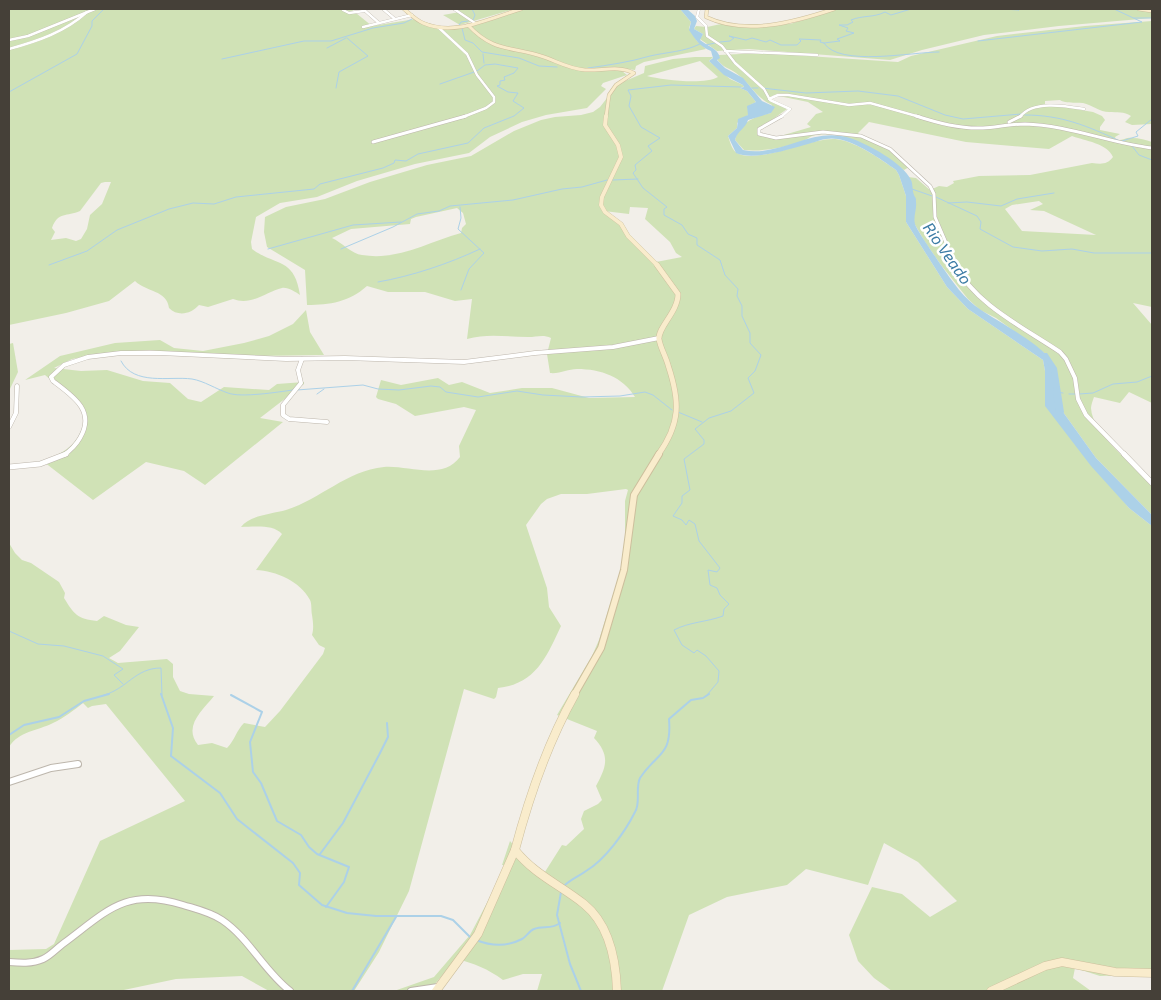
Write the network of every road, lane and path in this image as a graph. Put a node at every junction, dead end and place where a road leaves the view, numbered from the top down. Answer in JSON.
{"nodes":[{"id":1,"x":95,"y":9,"type":"edge"},
{"id":2,"x":383,"y":9,"type":"edge"},
{"id":3,"x":404,"y":9,"type":"edge"},
{"id":4,"x":454,"y":9,"type":"edge"},
{"id":5,"x":521,"y":9,"type":"edge"},
{"id":6,"x":699,"y":9,"type":"edge"},
{"id":7,"x":707,"y":9,"type":"edge"},
{"id":8,"x":834,"y":9,"type":"edge"},
{"id":9,"x":1139,"y":9,"type":"edge"},
{"id":10,"x":343,"y":10,"type":"edge"},
{"id":11,"x":363,"y":10,"type":"edge"},
{"id":12,"x":88,"y":11,"type":"junction"},
{"id":13,"x":1152,"y":11,"type":"edge"},
{"id":14,"x":412,"y":15,"type":"junction"},
{"id":15,"x":395,"y":19,"type":"junction"},
{"id":16,"x":379,"y":23,"type":"junction"},
{"id":17,"x":475,"y":23,"type":"junction"},
{"id":18,"x":468,"y":25,"type":"junction"},
{"id":19,"x":363,"y":26,"type":"dead end"},
{"id":20,"x":438,"y":27,"type":"junction"},
{"id":21,"x":9,"y":40,"type":"edge"},
{"id":22,"x":9,"y":49,"type":"edge"},
{"id":23,"x":725,"y":50,"type":"junction"},
{"id":24,"x":817,"y":54,"type":"dead end"},
{"id":25,"x":769,"y":98,"type":"junction"},
{"id":26,"x":1084,"y":109,"type":"dead end"},
{"id":27,"x":1004,"y":125,"type":"junction"},
{"id":28,"x":373,"y":142,"type":"dead end"},
{"id":29,"x":1152,"y":148,"type":"edge"},
{"id":30,"x":659,"y":338,"type":"junction"},
{"id":31,"x":302,"y":359,"type":"junction"},
{"id":32,"x":17,"y":386,"type":"dead end"},
{"id":33,"x":327,"y":422,"type":"dead end"},
{"id":34,"x":9,"y":428,"type":"edge"},
{"id":35,"x":9,"y":467,"type":"edge"},
{"id":36,"x":1152,"y":483,"type":"edge"},
{"id":37,"x":78,"y":764,"type":"dead end"},
{"id":38,"x":9,"y":782,"type":"edge"},
{"id":39,"x":515,"y":850,"type":"junction"},
{"id":40,"x":9,"y":962,"type":"edge"},
{"id":41,"x":1152,"y":973,"type":"edge"},
{"id":42,"x":437,"y":989,"type":"edge"},
{"id":43,"x":290,"y":991,"type":"edge"},
{"id":44,"x":411,"y":991,"type":"edge"},
{"id":45,"x":617,"y":991,"type":"edge"},
{"id":46,"x":991,"y":991,"type":"edge"}],
"edges":[{"from":1,"to":12,"type":"street"},
{"from":2,"to":15,"type":"street"},
{"from":3,"to":14,"type":"street"},
{"from":4,"to":17,"type":"street"},
{"from":5,"to":17,"type":"street"},
{"from":6,"to":23,"type":"street"},
{"from":7,"to":8,"type":"street"},
{"from":9,"to":13,"type":"street"},
{"from":10,"to":11,"type":"street"},
{"from":11,"to":16,"type":"street"},
{"from":12,"to":21,"type":"street"},
{"from":12,"to":22,"type":"street"},
{"from":14,"to":15,"type":"street"},
{"from":14,"to":20,"type":"street"},
{"from":15,"to":16,"type":"street"},
{"from":16,"to":19,"type":"street"},
{"from":17,"to":18,"type":"street"},
{"from":18,"to":20,"type":"street"},
{"from":18,"to":30,"type":"street"},
{"from":20,"to":28,"type":"street"},
{"from":23,"to":24,"type":"street"},
{"from":23,"to":25,"type":"street"},
{"from":25,"to":27,"type":"street"},
{"from":25,"to":36,"type":"street"},
{"from":26,"to":27,"type":"street"},
{"from":27,"to":29,"type":"street"},
{"from":30,"to":31,"type":"street"},
{"from":30,"to":39,"type":"street"},
{"from":31,"to":33,"type":"street"},
{"from":31,"to":35,"type":"street"},
{"from":32,"to":34,"type":"street"},
{"from":37,"to":38,"type":"street"},
{"from":39,"to":42,"type":"street"},
{"from":39,"to":45,"type":"street"},
{"from":40,"to":43,"type":"street"},
{"from":41,"to":46,"type":"street"},
{"from":42,"to":44,"type":"street"}]}
